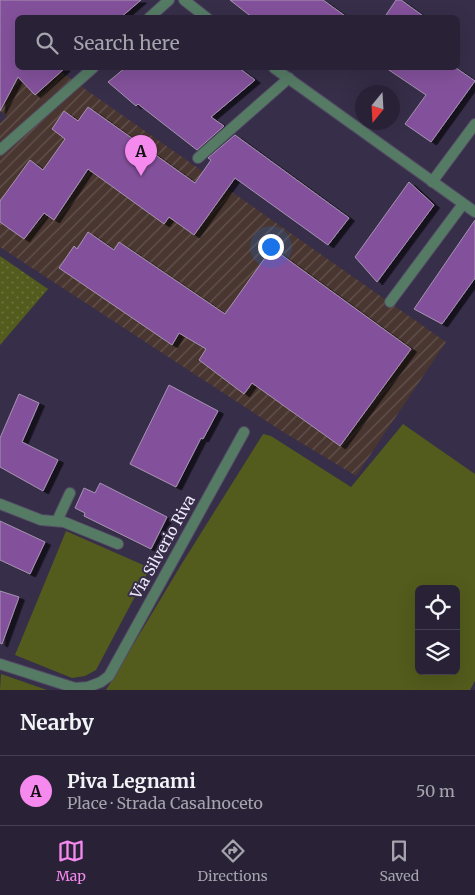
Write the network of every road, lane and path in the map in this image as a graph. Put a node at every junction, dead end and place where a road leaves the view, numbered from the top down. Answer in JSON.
{"nodes":[{"id":1,"x":169,"y":0,"type":"edge"},
{"id":2,"x":184,"y":0,"type":"edge"},
{"id":3,"x":153,"y":15,"type":"edge"},
{"id":4,"x":203,"y":15,"type":"edge"},
{"id":5,"x":91,"y":70,"type":"edge"},
{"id":6,"x":277,"y":70,"type":"edge"},
{"id":7,"x":289,"y":78,"type":"junction"},
{"id":8,"x":475,"y":124,"type":"edge"},
{"id":9,"x":0,"y":150,"type":"edge"},
{"id":10,"x":198,"y":158,"type":"dead end"},
{"id":11,"x":432,"y":182,"type":"junction"},
{"id":12,"x":463,"y":204,"type":"junction"},
{"id":13,"x":475,"y":212,"type":"edge"},
{"id":14,"x":390,"y":302,"type":"dead end"},
{"id":15,"x":244,"y":432,"type":"dead end"},
{"id":16,"x":70,"y":493,"type":"dead end"},
{"id":17,"x":0,"y":504,"type":"edge"},
{"id":18,"x":57,"y":521,"type":"junction"},
{"id":19,"x":118,"y":544,"type":"dead end"},
{"id":20,"x":0,"y":664,"type":"edge"}],
"edges":[{"from":1,"to":3,"type":"street"},
{"from":2,"to":4,"type":"street"},
{"from":5,"to":9,"type":"street"},
{"from":6,"to":7,"type":"street"},
{"from":7,"to":10,"type":"street"},
{"from":7,"to":11,"type":"street"},
{"from":8,"to":11,"type":"street"},
{"from":11,"to":12,"type":"street"},
{"from":12,"to":13,"type":"street"},
{"from":12,"to":14,"type":"street"},
{"from":15,"to":20,"type":"street","name":"Via Silverio Riva"},
{"from":16,"to":18,"type":"street"},
{"from":17,"to":18,"type":"street"},
{"from":18,"to":19,"type":"street"}]}
